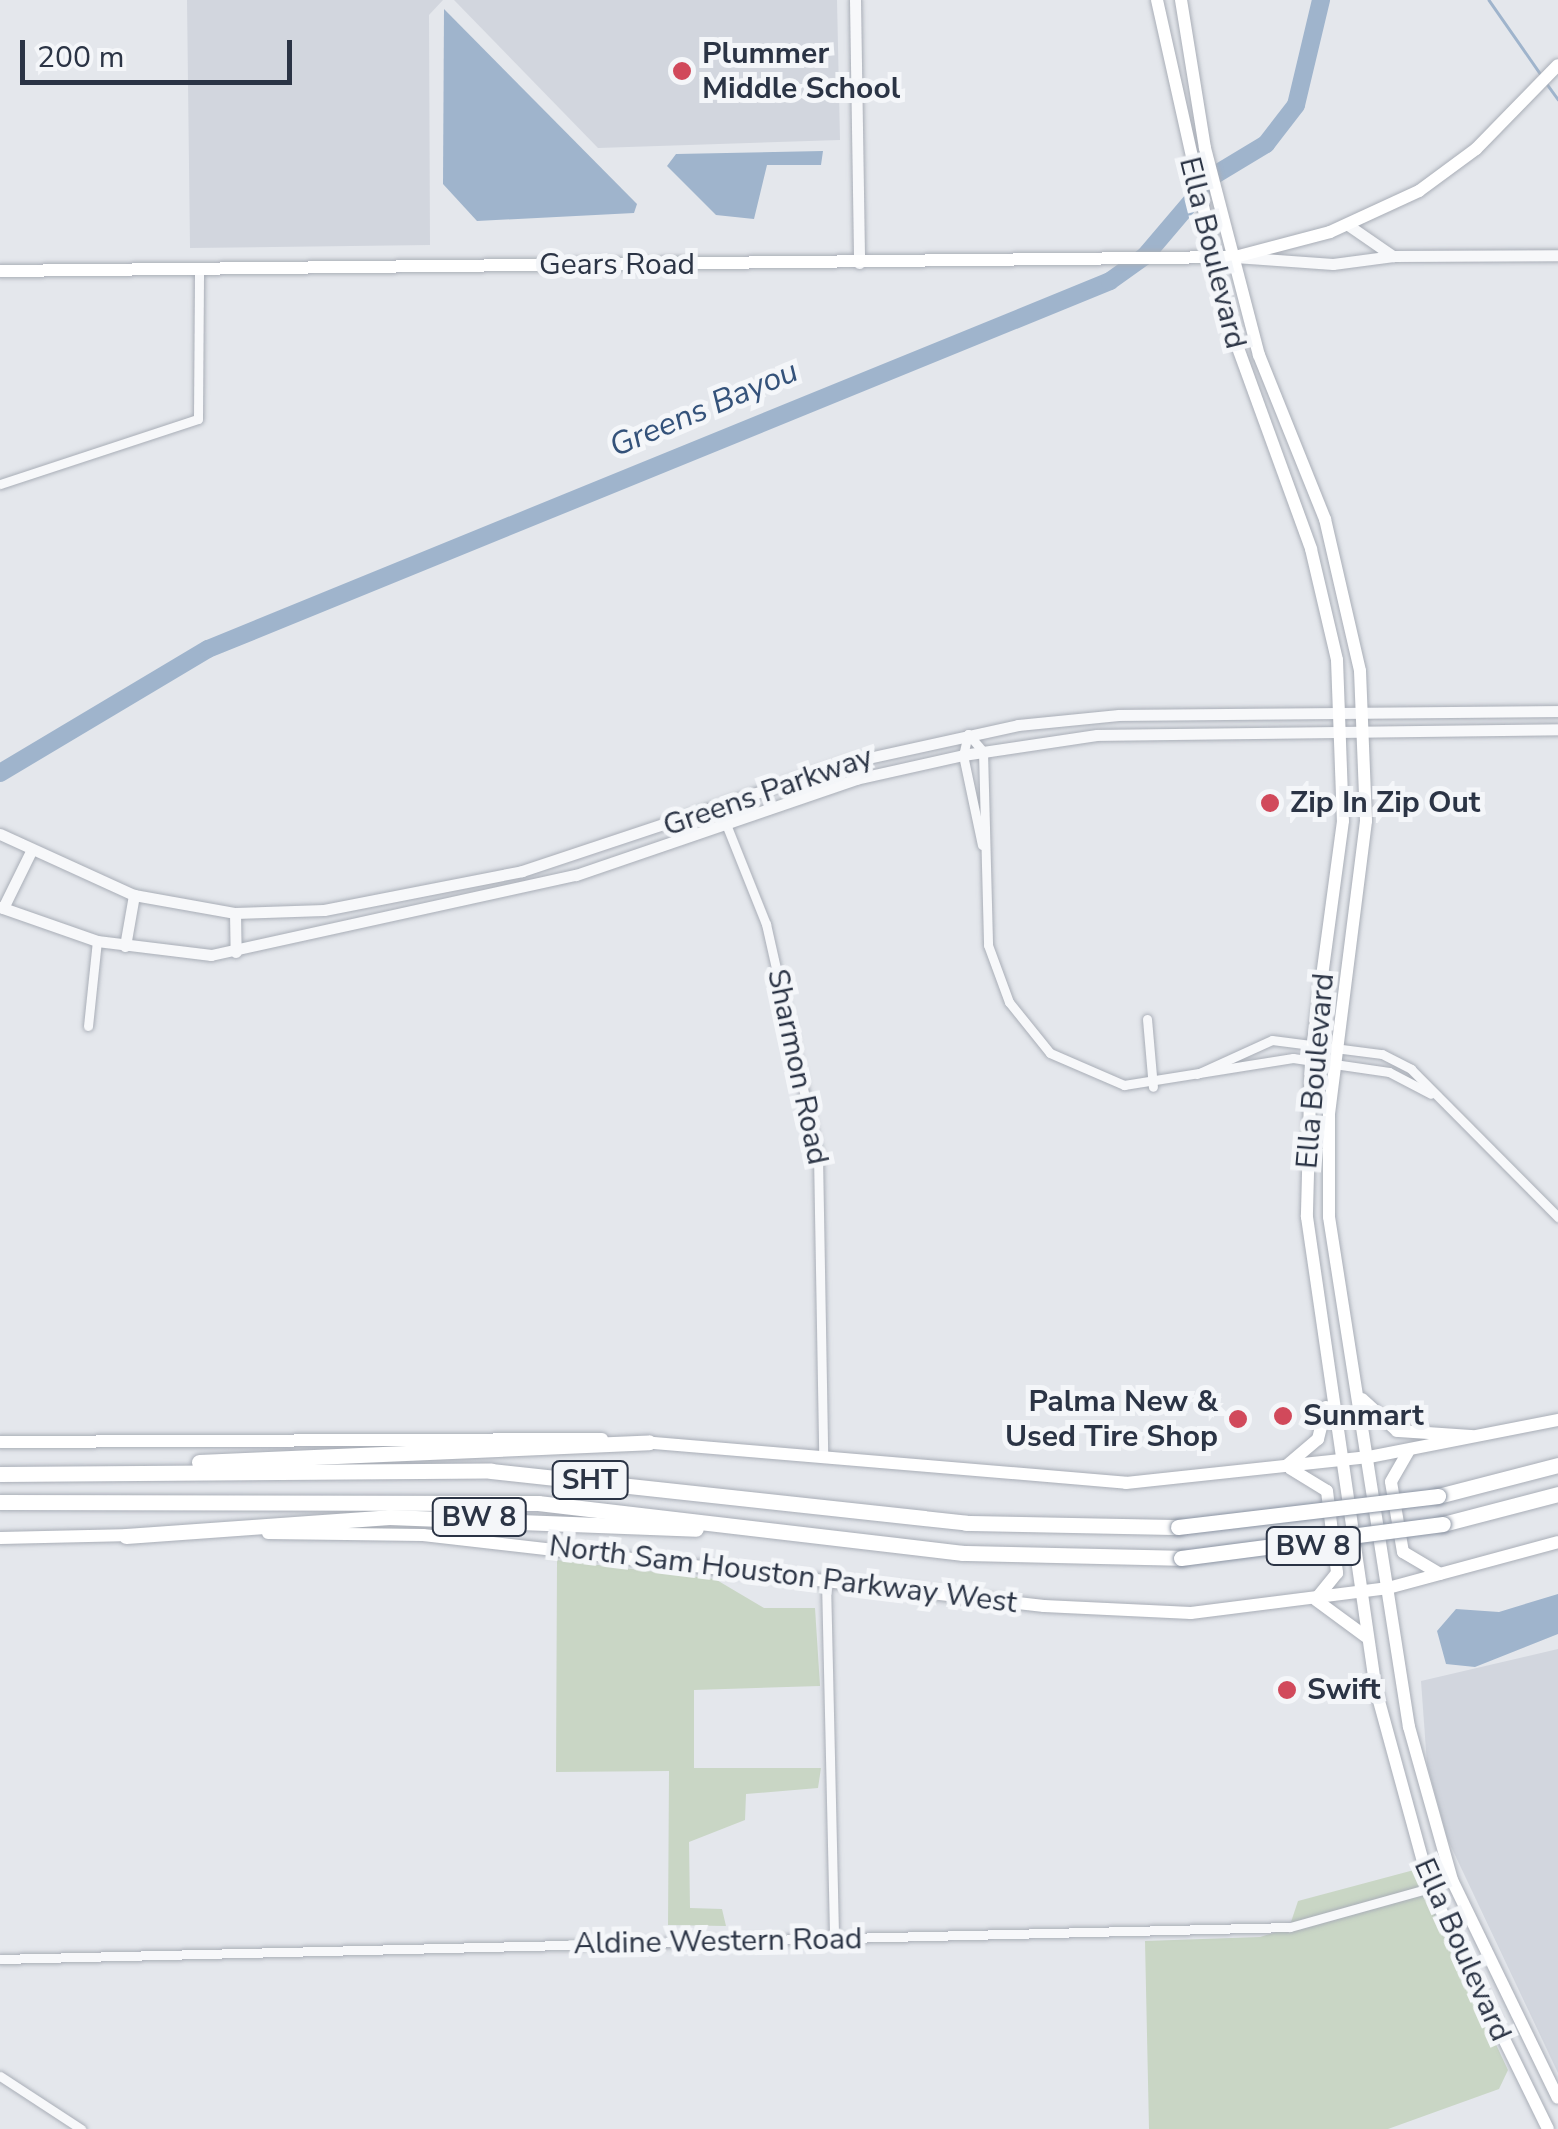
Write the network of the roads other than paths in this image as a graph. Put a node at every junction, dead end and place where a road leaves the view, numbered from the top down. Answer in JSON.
{"nodes":[{"id":1,"x":855,"y":0,"type":"edge"},
{"id":2,"x":1157,"y":0,"type":"edge"},
{"id":3,"x":1181,"y":0,"type":"edge"},
{"id":4,"x":1558,"y":65,"type":"edge"},
{"id":5,"x":1348,"y":225,"type":"junction"},
{"id":6,"x":1558,"y":255,"type":"edge"},
{"id":7,"x":1394,"y":256,"type":"junction"},
{"id":8,"x":1234,"y":257,"type":"junction"},
{"id":9,"x":1214,"y":258,"type":"junction"},
{"id":10,"x":859,"y":263,"type":"junction"},
{"id":11,"x":199,"y":269,"type":"junction"},
{"id":12,"x":0,"y":271,"type":"edge"},
{"id":13,"x":1258,"y":355,"type":"junction"},
{"id":14,"x":1240,"y":362,"type":"junction"},
{"id":15,"x":1306,"y":467,"type":"junction"},
{"id":16,"x":1285,"y":476,"type":"junction"},
{"id":17,"x":0,"y":484,"type":"edge"},
{"id":18,"x":1344,"y":586,"type":"junction"},
{"id":19,"x":1323,"y":591,"type":"junction"},
{"id":20,"x":1341,"y":710,"type":"junction"},
{"id":21,"x":1364,"y":710,"type":"junction"},
{"id":22,"x":1478,"y":711,"type":"junction"},
{"id":23,"x":1558,"y":711,"type":"edge"},
{"id":24,"x":1219,"y":713,"type":"junction"},
{"id":25,"x":1558,"y":729,"type":"edge"},
{"id":26,"x":1343,"y":730,"type":"junction"},
{"id":27,"x":1478,"y":730,"type":"junction"},
{"id":28,"x":1220,"y":731,"type":"junction"},
{"id":29,"x":1366,"y":731,"type":"junction"},
{"id":30,"x":968,"y":734,"type":"junction"},
{"id":31,"x":983,"y":752,"type":"junction"},
{"id":32,"x":963,"y":754,"type":"junction"},
{"id":33,"x":850,"y":762,"type":"junction"},
{"id":34,"x":856,"y":779,"type":"junction"},
{"id":35,"x":720,"y":809,"type":"junction"},
{"id":36,"x":728,"y":826,"type":"junction"},
{"id":37,"x":0,"y":834,"type":"edge"},
{"id":38,"x":982,"y":845,"type":"junction"},
{"id":39,"x":31,"y":852,"type":"junction"},
{"id":40,"x":134,"y":895,"type":"junction"},
{"id":41,"x":1335,"y":903,"type":"junction"},
{"id":42,"x":1358,"y":905,"type":"junction"},
{"id":43,"x":2,"y":908,"type":"edge"},
{"id":44,"x":235,"y":913,"type":"junction"},
{"id":45,"x":97,"y":941,"type":"junction"},
{"id":46,"x":124,"y":946,"type":"junction"},
{"id":47,"x":236,"y":952,"type":"junction"},
{"id":48,"x":1147,"y":1019,"type":"dead end"},
{"id":49,"x":88,"y":1026,"type":"dead end"},
{"id":50,"x":1314,"y":1039,"type":"junction"},
{"id":51,"x":1336,"y":1042,"type":"junction"},
{"id":52,"x":1311,"y":1059,"type":"junction"},
{"id":53,"x":1334,"y":1061,"type":"junction"},
{"id":54,"x":1194,"y":1076,"type":"junction"},
{"id":55,"x":1153,"y":1087,"type":"junction"},
{"id":56,"x":1431,"y":1094,"type":"junction"},
{"id":57,"x":1307,"y":1217,"type":"junction"},
{"id":58,"x":1329,"y":1217,"type":"junction"},
{"id":59,"x":1558,"y":1217,"type":"edge"},
{"id":60,"x":1342,"y":1308,"type":"junction"},
{"id":61,"x":1316,"y":1313,"type":"junction"},
{"id":62,"x":1326,"y":1380,"type":"junction"},
{"id":63,"x":1357,"y":1390,"type":"junction"},
{"id":64,"x":1558,"y":1420,"type":"edge"},
{"id":65,"x":1490,"y":1436,"type":"junction"},
{"id":66,"x":0,"y":1442,"type":"edge"},
{"id":67,"x":650,"y":1442,"type":"junction"},
{"id":68,"x":1408,"y":1452,"type":"junction"},
{"id":69,"x":823,"y":1456,"type":"junction"},
{"id":70,"x":1369,"y":1458,"type":"junction"},
{"id":71,"x":1339,"y":1461,"type":"junction"},
{"id":72,"x":1558,"y":1466,"type":"edge"},
{"id":73,"x":1284,"y":1467,"type":"junction"},
{"id":74,"x":54,"y":1473,"type":"junction"},
{"id":75,"x":0,"y":1474,"type":"edge"},
{"id":76,"x":1558,"y":1494,"type":"edge"},
{"id":77,"x":0,"y":1502,"type":"edge"},
{"id":78,"x":832,"y":1535,"type":"junction"},
{"id":79,"x":126,"y":1536,"type":"junction"},
{"id":80,"x":0,"y":1538,"type":"edge"},
{"id":81,"x":1558,"y":1542,"type":"edge"},
{"id":82,"x":1443,"y":1575,"type":"junction"},
{"id":83,"x":826,"y":1582,"type":"junction"},
{"id":84,"x":1388,"y":1588,"type":"junction"},
{"id":85,"x":1361,"y":1593,"type":"junction"},
{"id":86,"x":1316,"y":1600,"type":"junction"},
{"id":87,"x":1368,"y":1641,"type":"junction"},
{"id":88,"x":1452,"y":1880,"type":"junction"},
{"id":89,"x":1430,"y":1888,"type":"junction"},
{"id":90,"x":834,"y":1939,"type":"junction"},
{"id":91,"x":0,"y":1959,"type":"edge"},
{"id":92,"x":0,"y":2076,"type":"edge"},
{"id":93,"x":1558,"y":2098,"type":"edge"},
{"id":94,"x":81,"y":2129,"type":"edge"},
{"id":95,"x":1548,"y":2129,"type":"edge"}],
"edges":[{"from":1,"to":10,"type":"street"},
{"from":2,"to":9,"type":"main road","name":"Ella Boulevard"},
{"from":3,"to":8,"type":"main road","name":"Ella Boulevard"},
{"from":4,"to":5,"type":"main road","name":"Gears Road"},
{"from":5,"to":7,"type":"street"},
{"from":5,"to":8,"type":"main road","name":"Gears Road"},
{"from":6,"to":7,"type":"street","name":"Gears Road"},
{"from":7,"to":8,"type":"street","name":"Gears Road"},
{"from":8,"to":9,"type":"main road","name":"Gears Road"},
{"from":8,"to":13,"type":"main road","name":"Ella Boulevard"},
{"from":9,"to":10,"type":"main road","name":"Gears Road"},
{"from":9,"to":14,"type":"main road","name":"Ella Boulevard"},
{"from":10,"to":11,"type":"main road","name":"Gears Road"},
{"from":11,"to":12,"type":"main road","name":"Gears Road"},
{"from":11,"to":17,"type":"street"},
{"from":13,"to":14,"type":"main road"},
{"from":13,"to":15,"type":"main road","name":"Ella Boulevard"},
{"from":14,"to":16,"type":"main road","name":"Ella Boulevard"},
{"from":15,"to":16,"type":"main road"},
{"from":15,"to":18,"type":"main road","name":"Ella Boulevard"},
{"from":16,"to":19,"type":"main road","name":"Ella Boulevard"},
{"from":18,"to":19,"type":"main road"},
{"from":18,"to":21,"type":"main road","name":"Ella Boulevard"},
{"from":19,"to":20,"type":"main road","name":"Ella Boulevard"},
{"from":20,"to":21,"type":"street","name":"Greens Parkway"},
{"from":20,"to":24,"type":"street","name":"Greens Parkway"},
{"from":20,"to":26,"type":"main road","name":"Ella Boulevard"},
{"from":21,"to":22,"type":"street","name":"Greens Parkway"},
{"from":21,"to":29,"type":"main road","name":"Ella Boulevard"},
{"from":22,"to":23,"type":"street","name":"Greens Parkway"},
{"from":22,"to":27,"type":"street"},
{"from":24,"to":28,"type":"street"},
{"from":24,"to":30,"type":"street","name":"Greens Parkway"},
{"from":25,"to":27,"type":"street","name":"Greens Parkway"},
{"from":26,"to":28,"type":"street","name":"Greens Parkway"},
{"from":26,"to":29,"type":"street","name":"Greens Parkway"},
{"from":26,"to":41,"type":"main road","name":"Ella Boulevard"},
{"from":27,"to":29,"type":"street","name":"Greens Parkway"},
{"from":28,"to":31,"type":"street","name":"Greens Parkway"},
{"from":29,"to":42,"type":"main road","name":"Ella Boulevard"},
{"from":30,"to":31,"type":"street"},
{"from":30,"to":32,"type":"street"},
{"from":30,"to":33,"type":"street","name":"Greens Parkway"},
{"from":31,"to":32,"type":"street","name":"Greens Parkway"},
{"from":31,"to":38,"type":"street"},
{"from":32,"to":34,"type":"street","name":"Greens Parkway"},
{"from":32,"to":38,"type":"street"},
{"from":33,"to":34,"type":"street"},
{"from":33,"to":35,"type":"street","name":"Greens Parkway"},
{"from":34,"to":36,"type":"street","name":"Greens Parkway"},
{"from":35,"to":36,"type":"street","name":"Sharmon Road"},
{"from":35,"to":44,"type":"street","name":"Greens Parkway"},
{"from":36,"to":47,"type":"street","name":"Greens Parkway"},
{"from":36,"to":69,"type":"street","name":"Sharmon Road"},
{"from":37,"to":39,"type":"street","name":"Greens Parkway"},
{"from":38,"to":55,"type":"street"},
{"from":39,"to":40,"type":"street","name":"Greens Parkway"},
{"from":39,"to":43,"type":"street"},
{"from":40,"to":44,"type":"street","name":"Greens Parkway"},
{"from":40,"to":46,"type":"street"},
{"from":41,"to":42,"type":"main road"},
{"from":41,"to":50,"type":"main road","name":"Ella Boulevard"},
{"from":42,"to":51,"type":"main road","name":"Ella Boulevard"},
{"from":43,"to":45,"type":"street","name":"Greens Parkway"},
{"from":44,"to":47,"type":"street"},
{"from":45,"to":46,"type":"street","name":"Greens Parkway"},
{"from":45,"to":49,"type":"street"},
{"from":46,"to":47,"type":"street","name":"Greens Parkway"},
{"from":48,"to":55,"type":"street"},
{"from":50,"to":51,"type":"street"},
{"from":50,"to":52,"type":"main road","name":"Ella Boulevard"},
{"from":50,"to":54,"type":"street"},
{"from":51,"to":53,"type":"main road","name":"Ella Boulevard"},
{"from":51,"to":56,"type":"street"},
{"from":52,"to":53,"type":"street"},
{"from":52,"to":54,"type":"street"},
{"from":52,"to":57,"type":"main road","name":"Ella Boulevard"},
{"from":53,"to":56,"type":"street"},
{"from":53,"to":58,"type":"main road","name":"Ella Boulevard"},
{"from":54,"to":55,"type":"street"},
{"from":56,"to":59,"type":"street"},
{"from":57,"to":58,"type":"main road"},
{"from":57,"to":61,"type":"main road","name":"Ella Boulevard"},
{"from":58,"to":60,"type":"main road","name":"Ella Boulevard"},
{"from":60,"to":61,"type":"main road"},
{"from":60,"to":63,"type":"main road","name":"Ella Boulevard"},
{"from":61,"to":62,"type":"main road","name":"Ella Boulevard"},
{"from":62,"to":71,"type":"main road","name":"Ella Boulevard"},
{"from":62,"to":73,"type":"main road"},
{"from":63,"to":65,"type":"main road"},
{"from":63,"to":70,"type":"main road","name":"Ella Boulevard"},
{"from":64,"to":65,"type":"main road"},
{"from":65,"to":68,"type":"main road"},
{"from":66,"to":67,"type":"main road"},
{"from":67,"to":69,"type":"main road"},
{"from":67,"to":74,"type":"highway"},
{"from":68,"to":70,"type":"main road"},
{"from":68,"to":82,"type":"main road"},
{"from":69,"to":73,"type":"main road"},
{"from":70,"to":71,"type":"main road"},
{"from":70,"to":84,"type":"main road","name":"Ella Boulevard"},
{"from":71,"to":73,"type":"main road"},
{"from":71,"to":85,"type":"main road","name":"Ella Boulevard"},
{"from":72,"to":74,"type":"highway","number":"SHT","bridge":true},
{"from":73,"to":86,"type":"main road"},
{"from":74,"to":75,"type":"highway","number":"SHT"},
{"from":76,"to":78,"type":"highway","name":"North Sam Houston Parkway West","number":"BW 8","bridge":true},
{"from":77,"to":78,"type":"highway","number":"SHT"},
{"from":78,"to":79,"type":"highway","number":"BW 8"},
{"from":79,"to":80,"type":"main road","name":"North Sam Houston Parkway West","number":"BW 8"},
{"from":79,"to":83,"type":"main road","name":"North Sam Houston Parkway West"},
{"from":81,"to":82,"type":"main road","name":"North Sam Houston Parkway West"},
{"from":82,"to":84,"type":"main road","name":"North Sam Houston Parkway West"},
{"from":83,"to":86,"type":"main road","name":"North Sam Houston Parkway West"},
{"from":83,"to":90,"type":"street"},
{"from":84,"to":85,"type":"main road","name":"North Sam Houston Parkway West"},
{"from":84,"to":88,"type":"main road","name":"Ella Boulevard"},
{"from":85,"to":86,"type":"main road","name":"North Sam Houston Parkway West"},
{"from":85,"to":87,"type":"main road","name":"Ella Boulevard"},
{"from":86,"to":87,"type":"main road"},
{"from":87,"to":89,"type":"main road","name":"Ella Boulevard"},
{"from":88,"to":89,"type":"main road"},
{"from":88,"to":93,"type":"main road","name":"Ella Boulevard"},
{"from":89,"to":90,"type":"street","name":"Aldine Western Road"},
{"from":89,"to":95,"type":"main road","name":"Ella Boulevard"},
{"from":90,"to":91,"type":"street","name":"Aldine Western Road"},
{"from":92,"to":94,"type":"street"}]}
